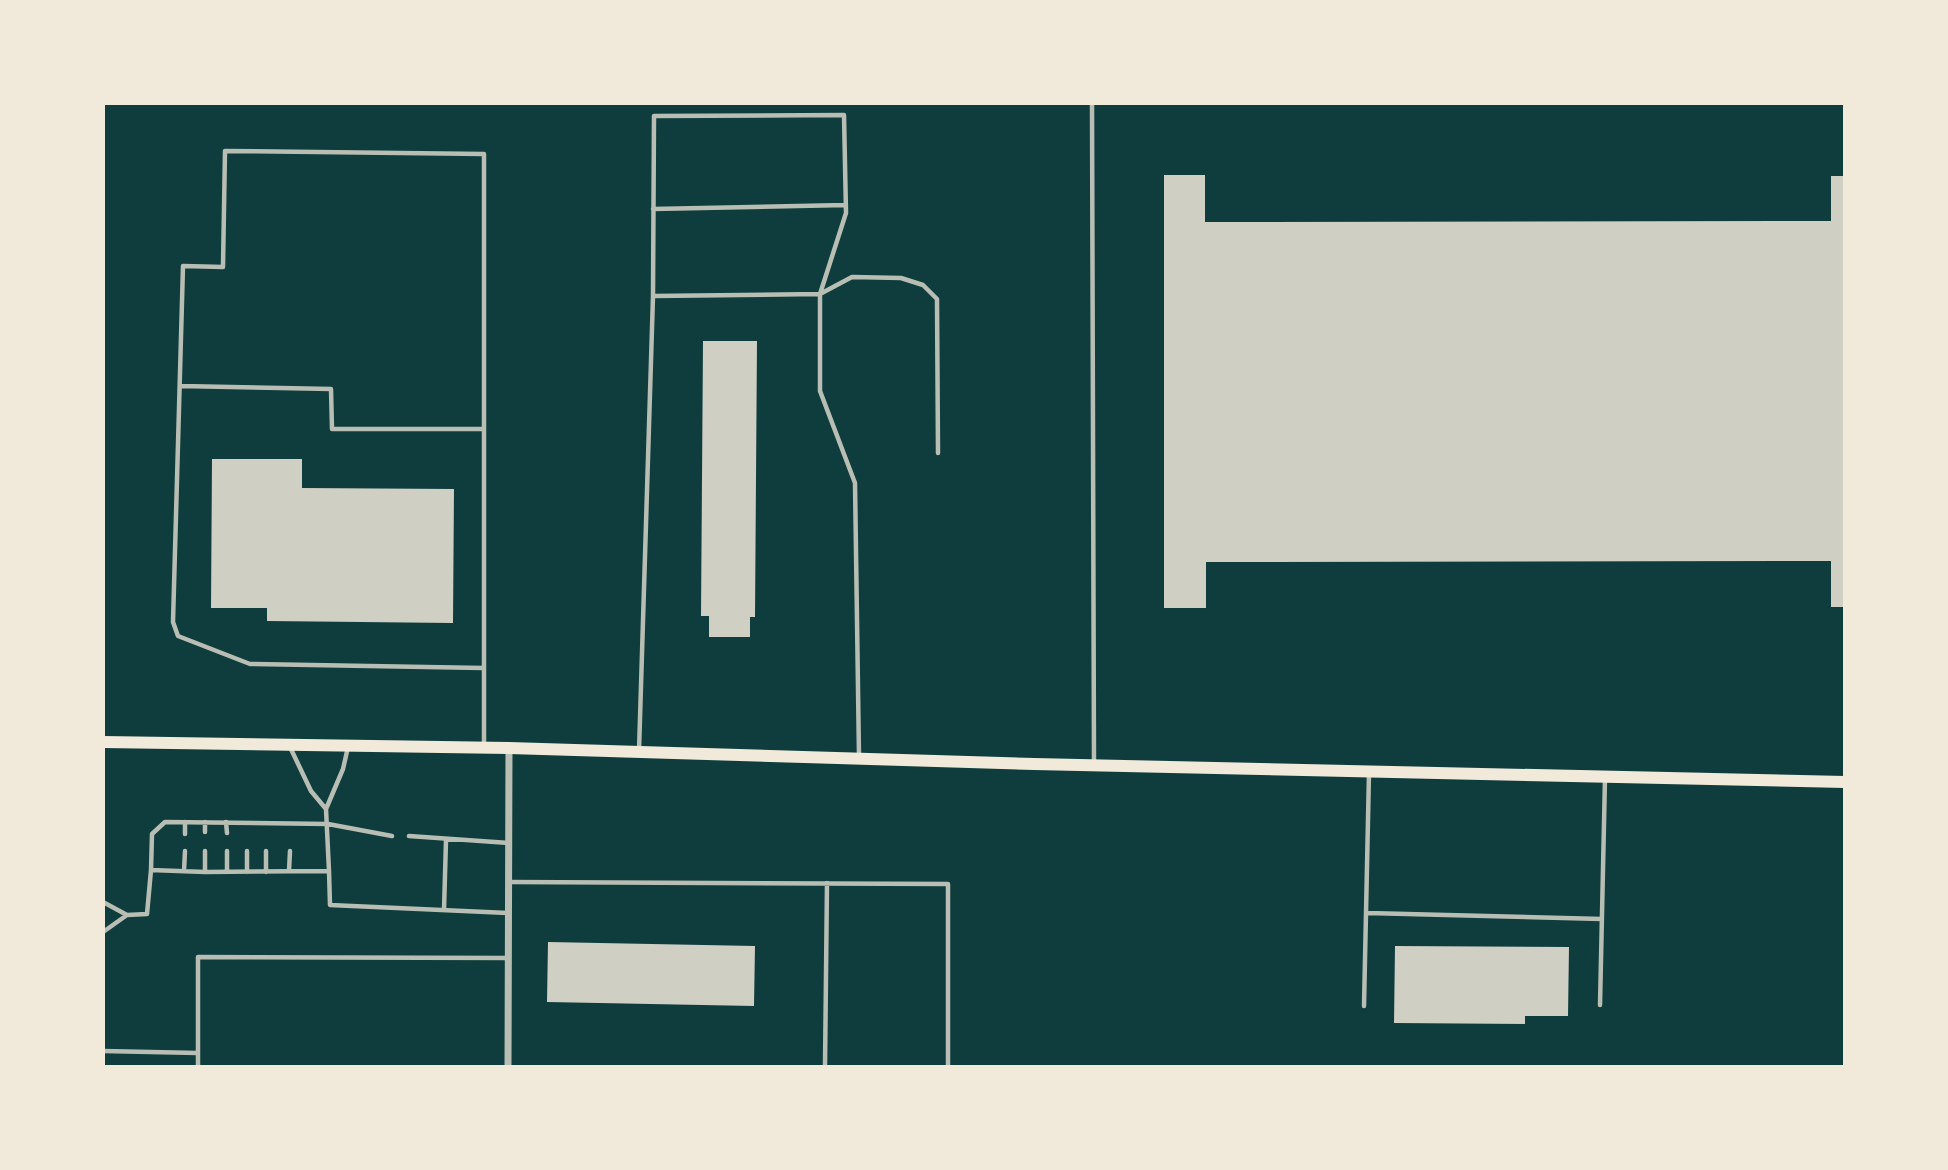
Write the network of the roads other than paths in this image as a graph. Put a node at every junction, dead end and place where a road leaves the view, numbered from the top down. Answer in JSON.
{"nodes":[{"id":1,"x":1092,"y":103,"type":"edge"},
{"id":2,"x":846,"y":205,"type":"junction"},
{"id":3,"x":653,"y":209,"type":"junction"},
{"id":4,"x":820,"y":295,"type":"junction"},
{"id":5,"x":653,"y":296,"type":"junction"},
{"id":6,"x":180,"y":386,"type":"junction"},
{"id":7,"x":484,"y":429,"type":"junction"},
{"id":8,"x":938,"y":453,"type":"dead end"},
{"id":9,"x":483,"y":668,"type":"junction"},
{"id":10,"x":103,"y":742,"type":"edge"},
{"id":11,"x":289,"y":744,"type":"junction"},
{"id":12,"x":348,"y":745,"type":"junction"},
{"id":13,"x":484,"y":748,"type":"junction"},
{"id":14,"x":509,"y":748,"type":"junction"},
{"id":15,"x":639,"y":752,"type":"junction"},
{"id":16,"x":859,"y":759,"type":"junction"},
{"id":17,"x":1094,"y":765,"type":"junction"},
{"id":18,"x":1369,"y":772,"type":"junction"},
{"id":19,"x":1605,"y":777,"type":"junction"},
{"id":20,"x":1845,"y":782,"type":"edge"},
{"id":21,"x":326,"y":809,"type":"junction"},
{"id":22,"x":185,"y":822,"type":"junction"},
{"id":23,"x":205,"y":822,"type":"junction"},
{"id":24,"x":226,"y":822,"type":"junction"},
{"id":25,"x":247,"y":822,"type":"junction"},
{"id":26,"x":266,"y":822,"type":"junction"},
{"id":27,"x":289,"y":822,"type":"junction"},
{"id":28,"x":328,"y":824,"type":"junction"},
{"id":29,"x":205,"y":832,"type":"dead end"},
{"id":30,"x":247,"y":832,"type":"dead end"},
{"id":31,"x":266,"y":832,"type":"dead end"},
{"id":32,"x":290,"y":832,"type":"dead end"},
{"id":33,"x":227,"y":833,"type":"dead end"},
{"id":34,"x":184,"y":834,"type":"dead end"},
{"id":35,"x":392,"y":836,"type":"dead end"},
{"id":36,"x":409,"y":836,"type":"dead end"},
{"id":37,"x":446,"y":840,"type":"junction"},
{"id":38,"x":509,"y":843,"type":"junction"},
{"id":39,"x":185,"y":851,"type":"dead end"},
{"id":40,"x":205,"y":851,"type":"dead end"},
{"id":41,"x":227,"y":851,"type":"dead end"},
{"id":42,"x":247,"y":851,"type":"dead end"},
{"id":43,"x":266,"y":851,"type":"dead end"},
{"id":44,"x":290,"y":851,"type":"dead end"},
{"id":45,"x":151,"y":870,"type":"junction"},
{"id":46,"x":289,"y":871,"type":"junction"},
{"id":47,"x":329,"y":871,"type":"junction"},
{"id":48,"x":184,"y":872,"type":"junction"},
{"id":49,"x":205,"y":872,"type":"junction"},
{"id":50,"x":227,"y":872,"type":"junction"},
{"id":51,"x":247,"y":872,"type":"junction"},
{"id":52,"x":266,"y":872,"type":"junction"},
{"id":53,"x":509,"y":882,"type":"junction"},
{"id":54,"x":827,"y":883,"type":"junction"},
{"id":55,"x":103,"y":902,"type":"edge"},
{"id":56,"x":444,"y":911,"type":"junction"},
{"id":57,"x":509,"y":913,"type":"junction"},
{"id":58,"x":1367,"y":913,"type":"junction"},
{"id":59,"x":127,"y":915,"type":"junction"},
{"id":60,"x":1602,"y":919,"type":"junction"},
{"id":61,"x":103,"y":932,"type":"edge"},
{"id":62,"x":508,"y":958,"type":"junction"},
{"id":63,"x":1600,"y":1005,"type":"dead end"},
{"id":64,"x":1364,"y":1006,"type":"dead end"},
{"id":65,"x":103,"y":1051,"type":"edge"},
{"id":66,"x":198,"y":1053,"type":"junction"},
{"id":67,"x":198,"y":1067,"type":"edge"},
{"id":68,"x":508,"y":1067,"type":"edge"},
{"id":69,"x":825,"y":1067,"type":"edge"},
{"id":70,"x":948,"y":1067,"type":"edge"}],
"edges":[{"from":1,"to":17,"type":"lane"},
{"from":2,"to":3,"type":"lane"},
{"from":2,"to":3,"type":"lane"},
{"from":2,"to":4,"type":"lane"},
{"from":3,"to":5,"type":"lane"},
{"from":4,"to":5,"type":"lane"},
{"from":4,"to":8,"type":"lane"},
{"from":4,"to":16,"type":"lane"},
{"from":5,"to":15,"type":"lane"},
{"from":6,"to":7,"type":"lane"},
{"from":6,"to":7,"type":"lane"},
{"from":6,"to":9,"type":"lane"},
{"from":7,"to":9,"type":"lane"},
{"from":9,"to":13,"type":"lane"},
{"from":10,"to":11,"type":"main road"},
{"from":11,"to":12,"type":"main road"},
{"from":11,"to":21,"type":"lane"},
{"from":12,"to":13,"type":"main road"},
{"from":12,"to":21,"type":"lane"},
{"from":13,"to":14,"type":"main road"},
{"from":14,"to":15,"type":"main road"},
{"from":14,"to":38,"type":"street"},
{"from":15,"to":16,"type":"main road"},
{"from":16,"to":17,"type":"main road"},
{"from":17,"to":18,"type":"main road"},
{"from":18,"to":19,"type":"main road"},
{"from":18,"to":58,"type":"lane"},
{"from":19,"to":20,"type":"main road"},
{"from":19,"to":60,"type":"lane"},
{"from":21,"to":28,"type":"lane"},
{"from":22,"to":23,"type":"lane"},
{"from":22,"to":34,"type":"lane"},
{"from":22,"to":45,"type":"lane"},
{"from":23,"to":24,"type":"lane"},
{"from":23,"to":29,"type":"lane"},
{"from":24,"to":25,"type":"lane"},
{"from":24,"to":33,"type":"lane"},
{"from":25,"to":26,"type":"lane"},
{"from":25,"to":30,"type":"lane"},
{"from":26,"to":27,"type":"lane"},
{"from":26,"to":31,"type":"lane"},
{"from":27,"to":28,"type":"lane"},
{"from":27,"to":32,"type":"lane"},
{"from":28,"to":35,"type":"lane"},
{"from":28,"to":47,"type":"lane"},
{"from":36,"to":37,"type":"lane"},
{"from":37,"to":38,"type":"lane"},
{"from":37,"to":56,"type":"lane"},
{"from":38,"to":53,"type":"street"},
{"from":39,"to":48,"type":"lane"},
{"from":40,"to":49,"type":"lane"},
{"from":41,"to":50,"type":"lane"},
{"from":42,"to":51,"type":"lane"},
{"from":43,"to":52,"type":"lane"},
{"from":44,"to":46,"type":"lane"},
{"from":45,"to":48,"type":"lane"},
{"from":45,"to":59,"type":"lane"},
{"from":46,"to":47,"type":"lane"},
{"from":46,"to":52,"type":"lane"},
{"from":47,"to":56,"type":"lane"},
{"from":48,"to":49,"type":"lane"},
{"from":49,"to":50,"type":"lane"},
{"from":50,"to":51,"type":"lane"},
{"from":51,"to":52,"type":"lane"},
{"from":53,"to":54,"type":"lane"},
{"from":53,"to":57,"type":"street"},
{"from":54,"to":69,"type":"lane"},
{"from":54,"to":70,"type":"lane"},
{"from":55,"to":59,"type":"lane"},
{"from":56,"to":57,"type":"lane"},
{"from":57,"to":62,"type":"street"},
{"from":58,"to":60,"type":"lane"},
{"from":58,"to":64,"type":"lane"},
{"from":59,"to":61,"type":"lane"},
{"from":60,"to":63,"type":"lane"},
{"from":62,"to":66,"type":"lane"},
{"from":62,"to":68,"type":"street"},
{"from":65,"to":66,"type":"lane"},
{"from":66,"to":67,"type":"lane"}]}
